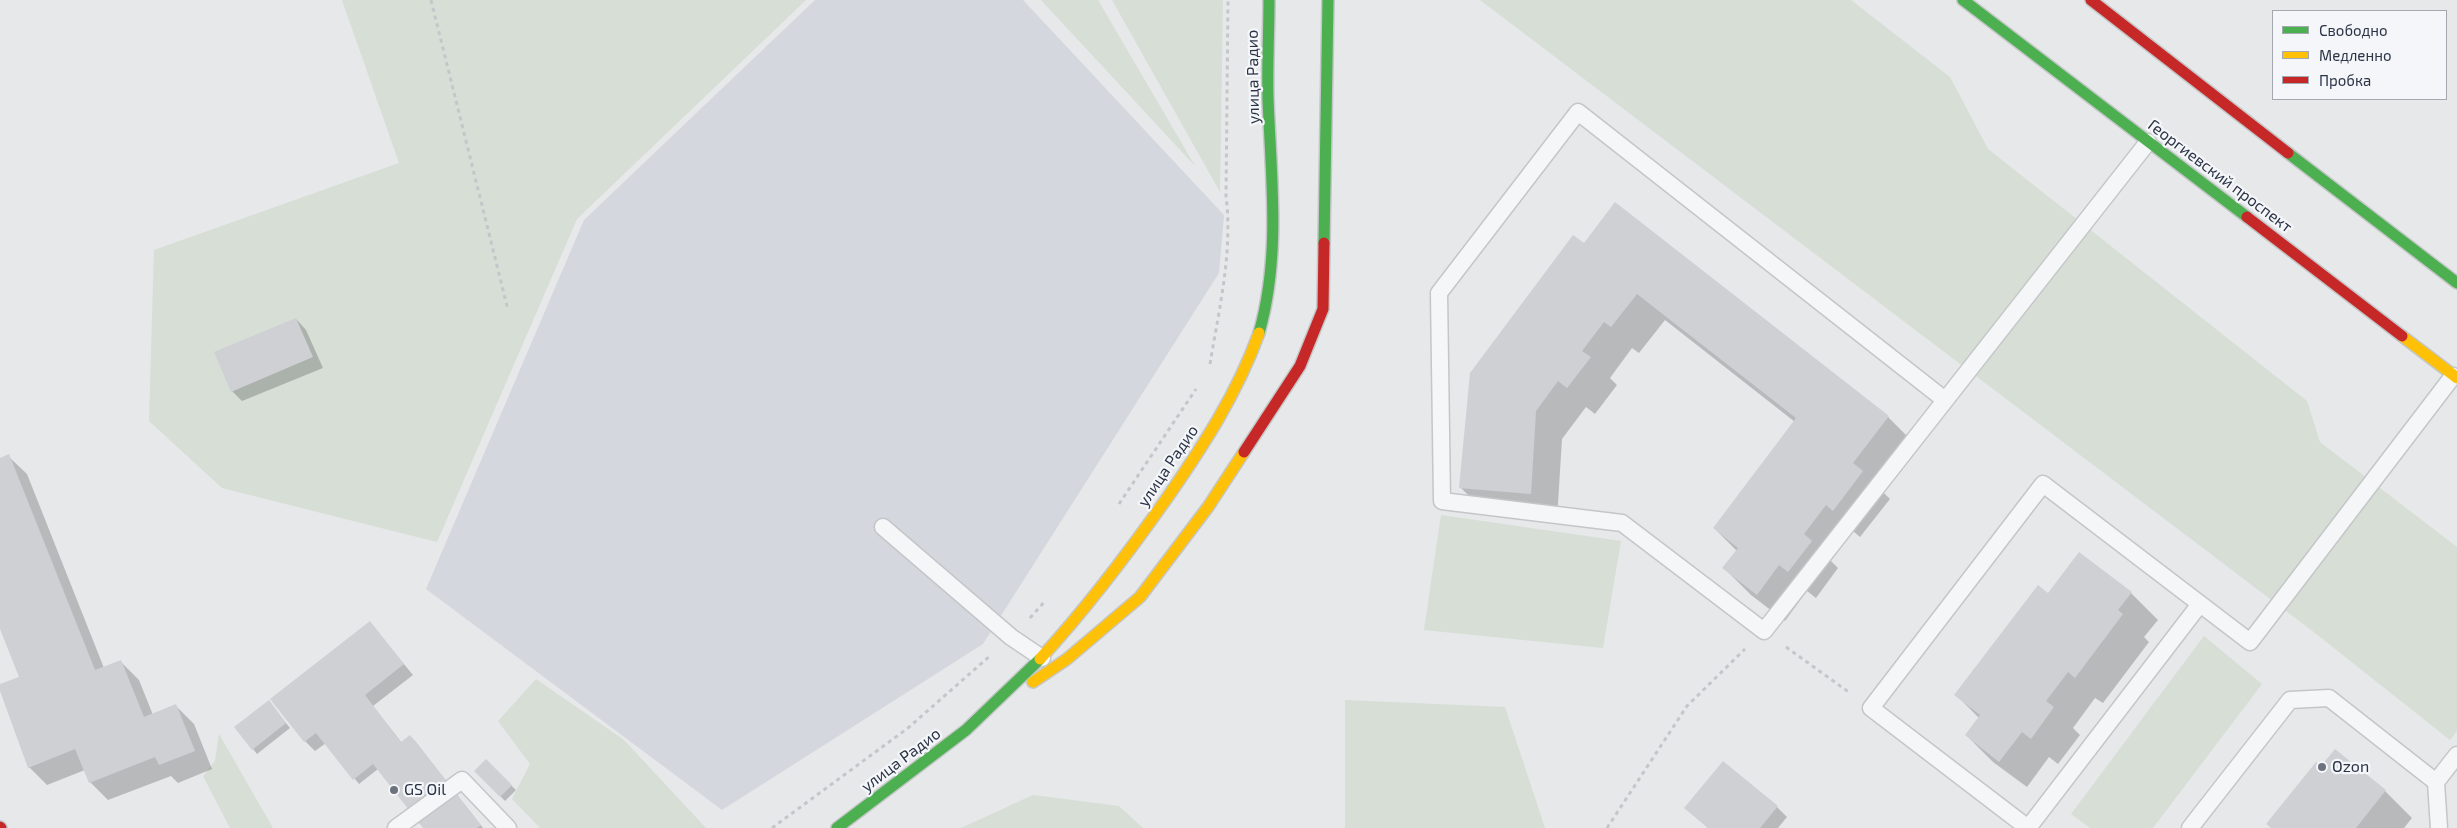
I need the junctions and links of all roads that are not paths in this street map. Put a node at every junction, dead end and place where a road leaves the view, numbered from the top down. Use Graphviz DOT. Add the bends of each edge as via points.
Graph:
graph roads {
  1 [pos="1269,0"];
  2 [pos="1328,0"];
  3 [pos="1963,0"];
  4 [pos="2091,0"];
  5 [pos="2148,142"];
  6 [pos="2457,282"];
  7 [pos="2455,377"];
  8 [pos="1945,400"];
  9 [pos="883,527"];
  10 [pos="2200,604"];
  11 [pos="1042,658"];
  12 [pos="984,715"];
  13 [pos="2457,754"];
  14 [pos="2436,782"];
  15 [pos="396,828"];
  16 [pos="508,828"];
  17 [pos="837,828"];
  18 [pos="2028,828"];
  19 [pos="2190,828"];
  20 [pos="2439,828"];
  1 -- 11 [label="main road, улица Радио" via="1272,273 1257,342 1244,375 1223,413 1149,524 1104,585"];
  2 -- 12 [label="main road" via="1323,309 1300,366 1208,507 1140,597 1067,659"];
  3 -- 5 [label="main road, Георгиевский проспект"];
  4 -- 6 [label="main road"];
  5 -- 7 [label="main road, Георгиевский проспект"];
  5 -- 8 [label="lane"];
  7 -- 10 [label="lane" via="2250,642"];
  8 -- 8 [label="lane" via="1578,112 1439,292 1442,501 1622,523 1764,631"];
  9 -- 11 [label="lane" via="1011,638"];
  10 -- 18 [label="lane"];
  10 -- 18 [label="lane" via="2043,484 1871,708"];
  11 -- 12 [label="main road, улица Радио"];
  12 -- 17 [label="main road, улица Радио" via="922,766"];
  13 -- 14 [label="lane"];
  14 -- 19 [label="lane" via="2329,698 2290,700"];
  14 -- 20 [label="lane"];
  15 -- 16 [label="lane" via="462,780"];
}
